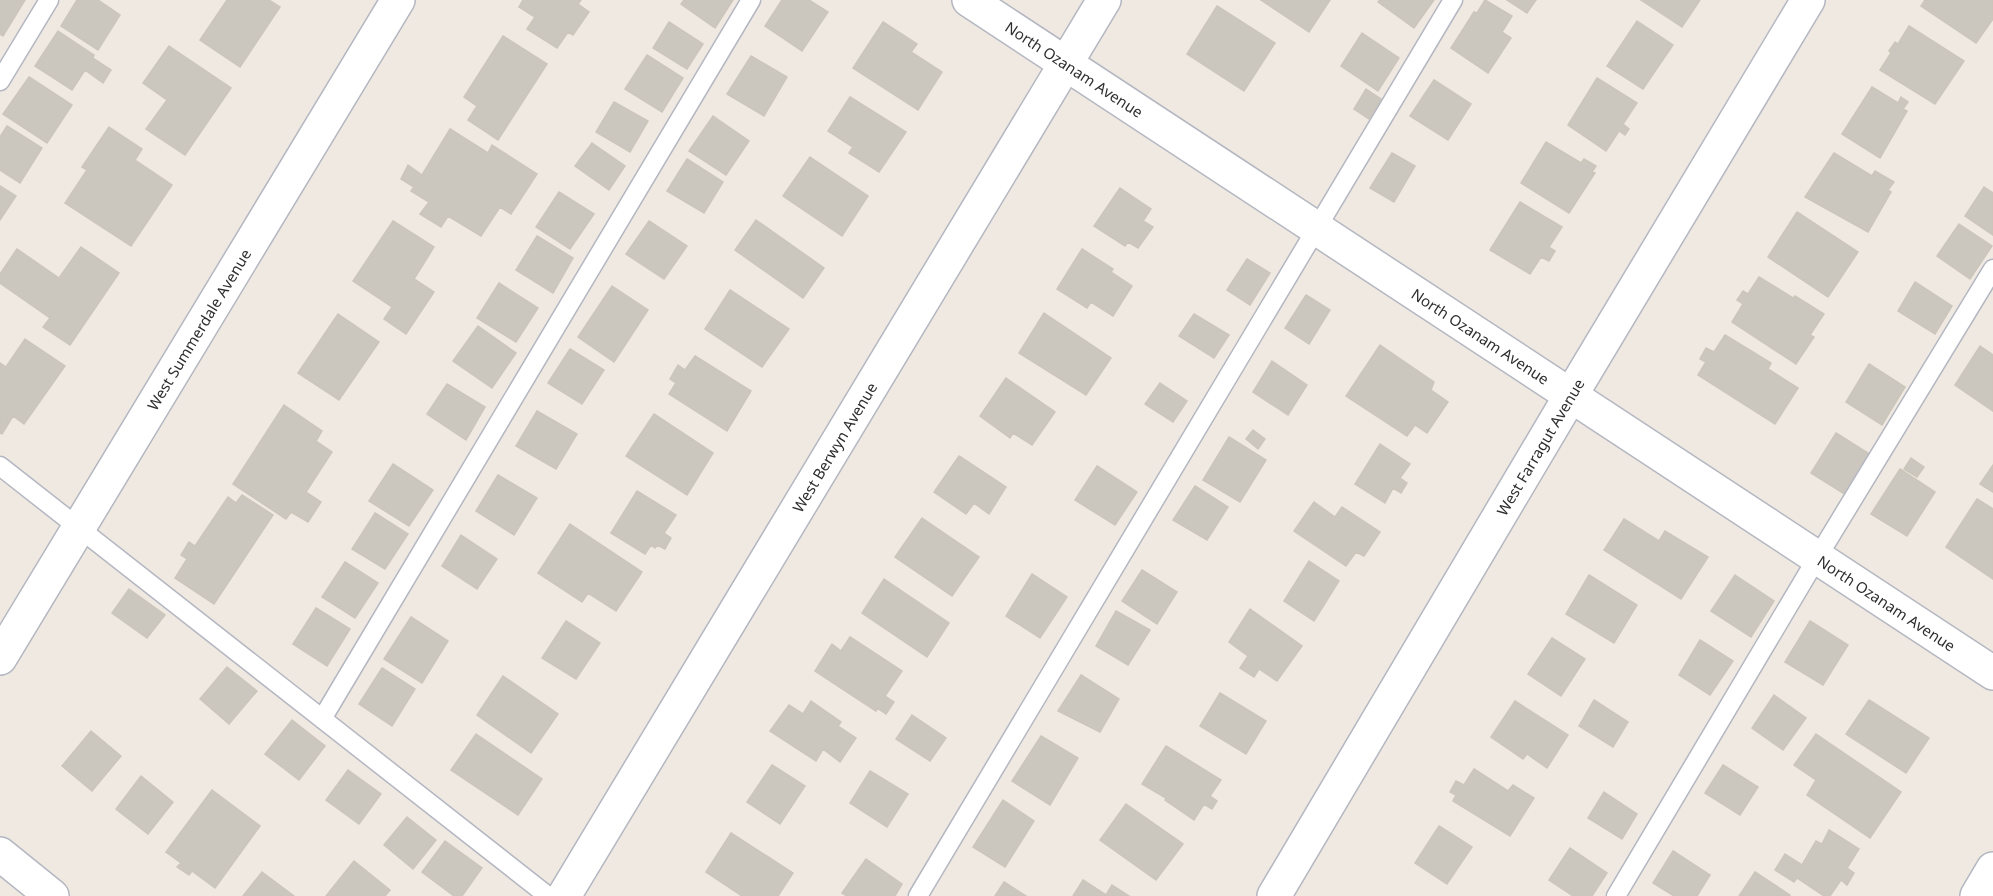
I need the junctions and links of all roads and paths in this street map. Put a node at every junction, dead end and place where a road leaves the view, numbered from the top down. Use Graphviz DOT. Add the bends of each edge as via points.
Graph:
graph roads {
  1 [pos="49,0"];
  2 [pos="398,0"];
  3 [pos="751,0"];
  4 [pos="969,0"];
  5 [pos="1104,0"];
  6 [pos="1453,0"];
  7 [pos="1808,0"];
  8 [pos="1066,64"];
  9 [pos="0,81"];
  10 [pos="1316,228"];
  11 [pos="1993,269"];
  12 [pos="1571,395"];
  13 [pos="0,466"];
  14 [pos="78,529"];
  15 [pos="1817,558"];
  16 [pos="0,658"];
  17 [pos="1993,673"];
  18 [pos="322,720"];
  19 [pos="0,854"];
  20 [pos="1993,869"];
  21 [pos="52,896"];
  22 [pos="548,896"];
  23 [pos="564,896"];
  24 [pos="918,896"];
  25 [pos="1274,896"];
  26 [pos="1616,896"];
  27 [pos="1977,896"];
  1 -- 9 [label="lane"];
  2 -- 14 [label="street, West Summerdale Avenue"];
  3 -- 18 [label="lane"];
  4 -- 8 [label="street, North Ozanam Avenue"];
  5 -- 8 [label="street, West Berwyn Avenue"];
  6 -- 10 [label="lane"];
  7 -- 12 [label="street, West Farragut Avenue"];
  8 -- 10 [label="street, North Ozanam Avenue"];
  8 -- 23 [label="street, West Berwyn Avenue"];
  10 -- 12 [label="street, North Ozanam Avenue"];
  10 -- 24 [label="lane"];
  11 -- 15 [label="lane"];
  12 -- 15 [label="street, North Ozanam Avenue"];
  12 -- 25 [label="street, West Farragut Avenue"];
  13 -- 14 [label="lane"];
  14 -- 16 [label="street, West Summerdale Avenue"];
  14 -- 18 [label="lane"];
  15 -- 17 [label="street, North Ozanam Avenue"];
  15 -- 26 [label="lane"];
  18 -- 22 [label="lane"];
  19 -- 21 [label="street"];
  20 -- 27 [label="street"];
}
